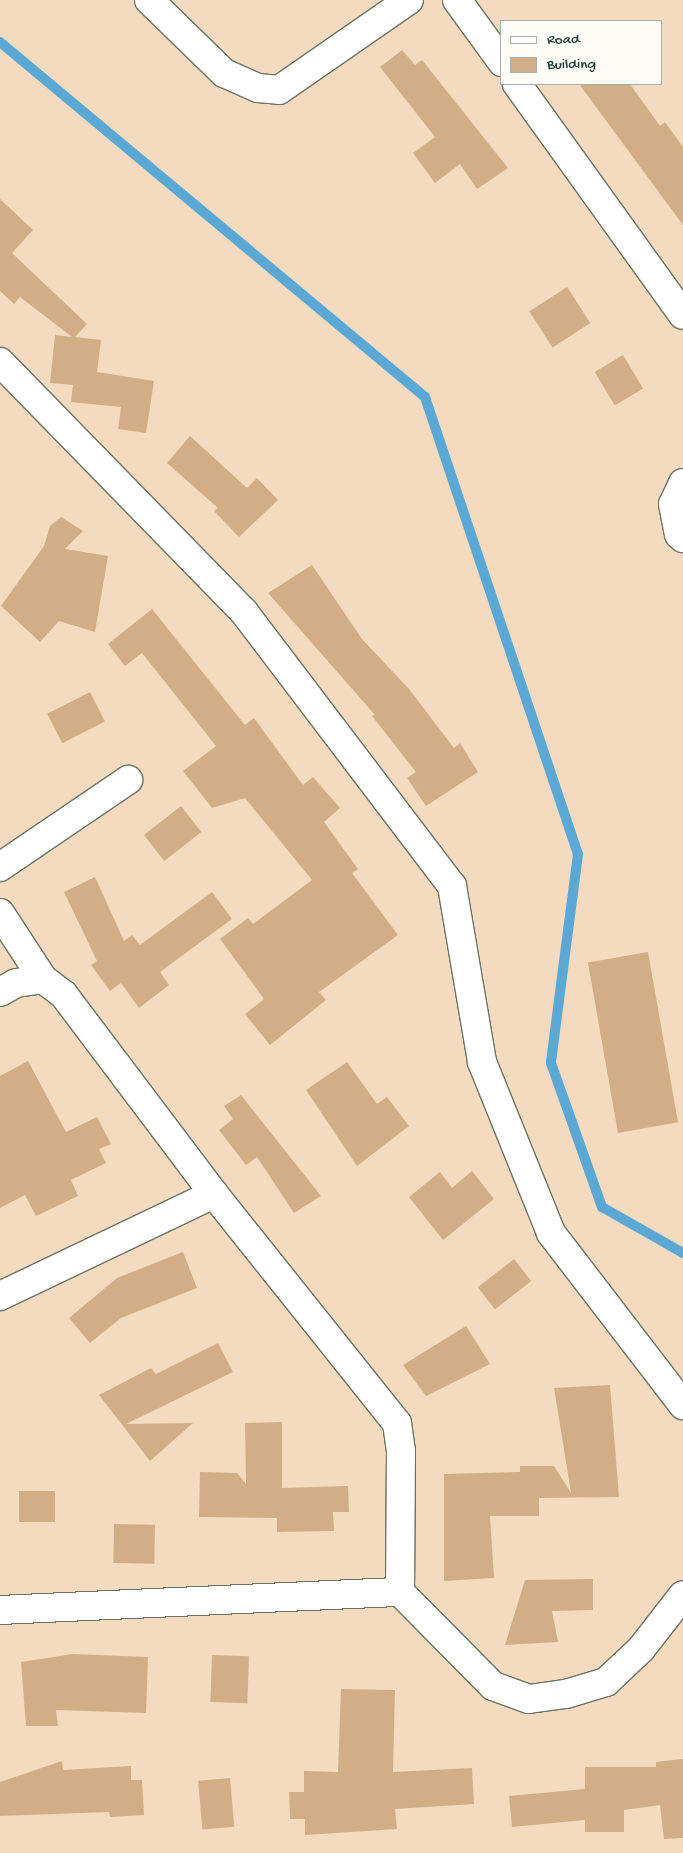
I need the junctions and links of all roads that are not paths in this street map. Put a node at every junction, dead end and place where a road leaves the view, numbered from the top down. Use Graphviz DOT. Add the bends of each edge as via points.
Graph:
graph roads {
  1 [pos="149,0"];
  2 [pos="409,0"];
  3 [pos="457,0"];
  4 [pos="500,59"];
  5 [pos="518,85"];
  6 [pos="683,315"];
  7 [pos="0,362"];
  8 [pos="683,483"];
  9 [pos="683,538"];
  10 [pos="128,780"];
  11 [pos="0,867"];
  12 [pos="0,913"];
  13 [pos="43,979"];
  14 [pos="0,992"];
  15 [pos="214,1194"];
  16 [pos="0,1296"];
  17 [pos="683,1405"];
  18 [pos="400,1592"];
  19 [pos="683,1595"];
  20 [pos="0,1610"];
  1 -- 2 [label="street" via="224,73 258,88 278,90"];
  3 -- 4 [label="street"];
  5 -- 6 [label="street"];
  7 -- 17 [label="street" via="244,612 452,886 482,1062 551,1233"];
  8 -- 9 [label="street" via="673,504 679,534"];
  10 -- 11 [label="street"];
  12 -- 13 [label="street"];
  13 -- 14 [label="street" via="16,983"];
  13 -- 15 [label="street" via="64,995"];
  15 -- 16 [label="street"];
  15 -- 18 [label="street" via="397,1423 401,1451"];
  18 -- 19 [label="street" via="493,1686 529,1699 566,1694 606,1682 641,1649"];
  18 -- 20 [label="street"];
}
